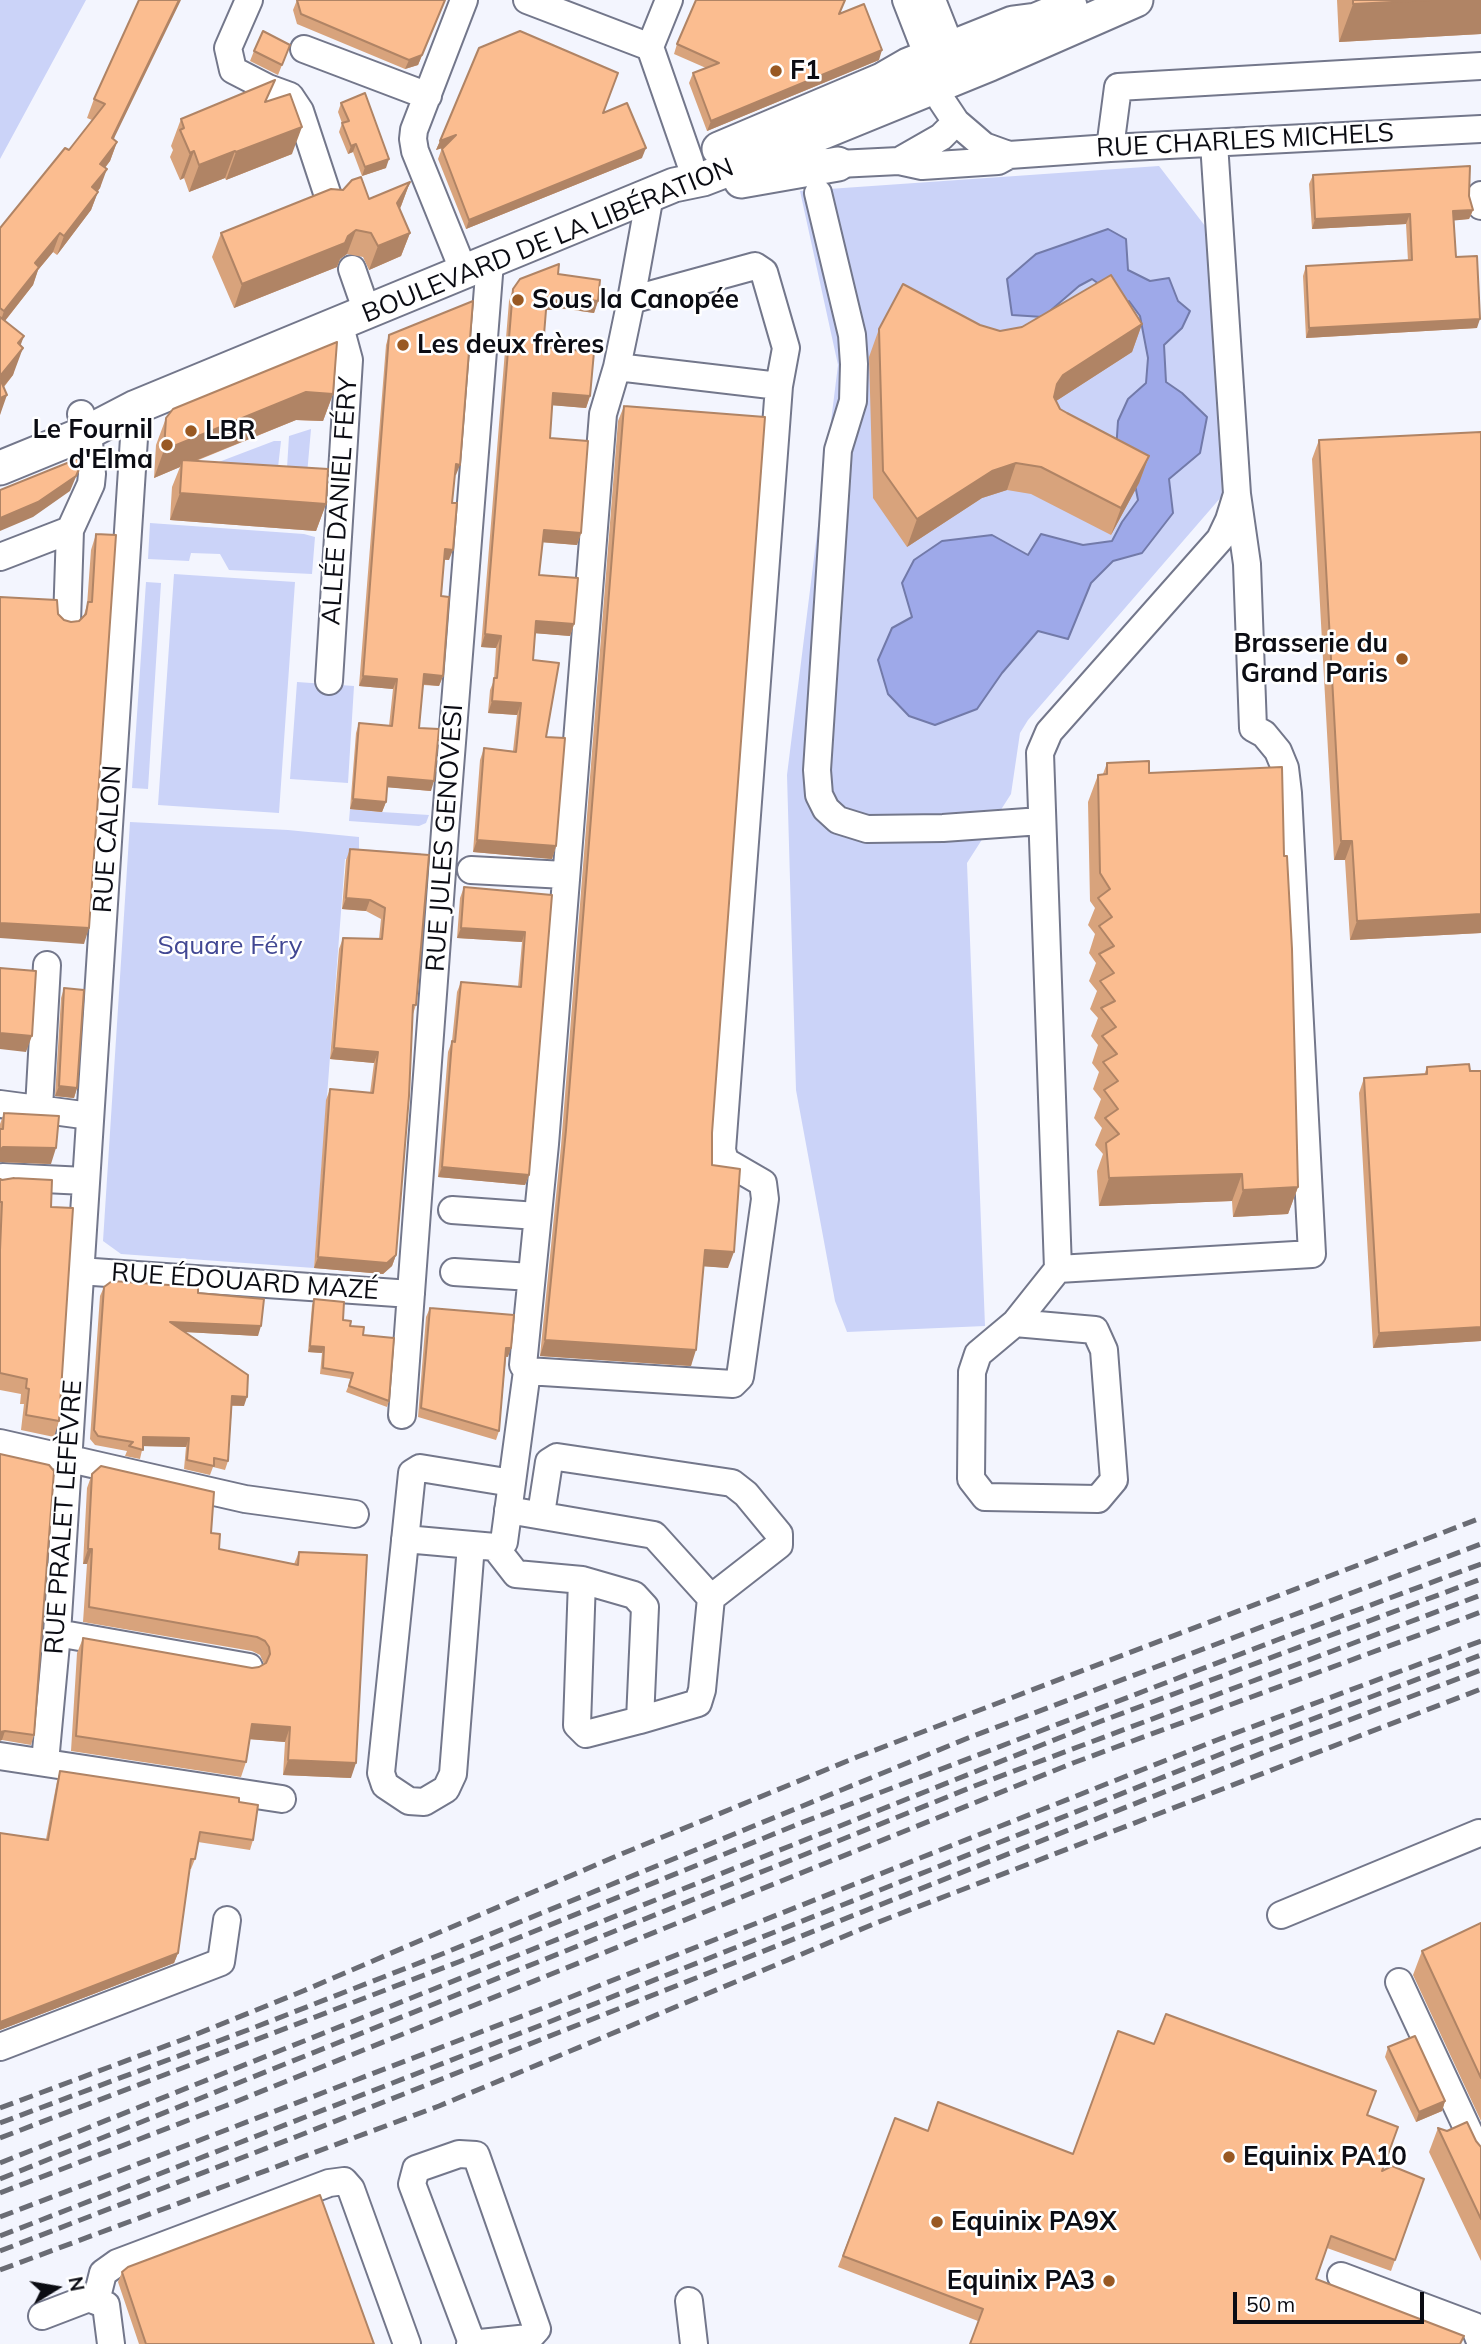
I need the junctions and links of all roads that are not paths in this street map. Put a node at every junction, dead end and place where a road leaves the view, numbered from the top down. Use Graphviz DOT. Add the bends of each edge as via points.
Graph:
graph roads {
  1 [pos="249,0"];
  2 [pos="464,0"];
  3 [pos="527,0"];
  4 [pos="669,0"];
  5 [pos="906,0"];
  6 [pos="932,0"];
  7 [pos="1085,0"];
  8 [pos="1136,0"];
  9 [pos="650,47"];
  10 [pos="304,49"];
  11 [pos="934,64"];
  12 [pos="1481,65"];
  13 [pos="428,96"];
  14 [pos="956,122"];
  15 [pos="1481,129"];
  16 [pos="1214,143"];
  17 [pos="784,148"];
  18 [pos="1110,148"];
  19 [pos="1009,155"];
  20 [pos="899,161"];
  21 [pos="690,162"];
  22 [pos="838,164"];
  23 [pos="818,193"];
  24 [pos="1481,195"];
  25 [pos="330,199"];
  26 [pos="649,202"];
  27 [pos="1481,206"];
  28 [pos="471,264"];
  29 [pos="631,300"];
  30 [pos="355,301"];
  31 [pos="617,367"];
  32 [pos="779,386"];
  33 [pos="136,407"];
  34 [pos="84,423"];
  35 [pos="0,448"];
  36 [pos="0,468"];
  37 [pos="1237,494"];
  38 [pos="70,530"];
  39 [pos="0,557"];
  40 [pos="67,622"];
  41 [pos="329,681"];
  42 [pos="1041,821"];
  43 [pos="471,870"];
  44 [pos="565,875"];
  45 [pos="47,965"];
  46 [pos="0,1104"];
  47 [pos="39,1108"];
  48 [pos="90,1116"];
  49 [pos="0,1180"];
  50 [pos="85,1181"];
  51 [pos="452,1210"];
  52 [pos="537,1216"];
  53 [pos="1058,1269"];
  54 [pos="79,1270"];
  55 [pos="454,1272"];
  56 [pos="531,1277"];
  57 [pos="411,1294"];
  58 [pos="1014,1323"];
  59 [pos="527,1371"];
  60 [pos="402,1415"];
  61 [pos="0,1443"];
  62 [pos="68,1458"];
  63 [pos="512,1483"];
  64 [pos="508,1510"];
  65 [pos="355,1514"];
  66 [pos="541,1514"];
  67 [pos="405,1539"];
  68 [pos="483,1546"];
  69 [pos="582,1580"];
  70 [pos="711,1598"];
  71 [pos="57,1633"];
  72 [pos="249,1667"];
  73 [pos="640,1720"];
  74 [pos="0,1756"];
  75 [pos="45,1762"];
  76 [pos="282,1799"];
  77 [pos="1479,1833"];
  78 [pos="1281,1915"];
  79 [pos="227,1920"];
  80 [pos="1398,1982"];
  81 [pos="0,2047"];
  82 [pos="1481,2158"];
  83 [pos="1341,2276"];
  84 [pos="96,2301"];
  85 [pos="689,2301"];
  86 [pos="42,2316"];
  87 [pos="111,2344"];
  88 [pos="407,2344"];
  89 [pos="471,2344"];
  90 [pos="694,2344"];
  91 [pos="1481,2344"];
  1 -- 25 [label="street" via="228,48 233,70 290,96 300,111"];
  2 -- 13 [label="street"];
  3 -- 9 [label="street"];
  4 -- 9 [label="street"];
  5 -- 11 [label="street"];
  6 -- 11 [label="street"];
  7 -- 11 [label="main road, BOULEVARD DE LA LIBÉRATION" via="1036,20 1013,23"];
  8 -- 11 [label="main road, BOULEVARD DE LA LIBÉRATION"];
  9 -- 21 [label="street"];
  10 -- 13 [label="street"];
  11 -- 14 [label="street, RUE CHARLES MICHELS" via="942,101"];
  11 -- 17 [label="main road, BOULEVARD DE LA LIBÉRATION"];
  11 -- 21 [label="main road, BOULEVARD DE LA LIBÉRATION"];
  12 -- 18 [label="street" via="1118,87"];
  13 -- 28 [label="street" via="414,130 415,151"];
  14 -- 19 [label="street, RUE CHARLES MICHELS" via="984,146"];
  14 -- 20 [label="street" via="941,137"];
  15 -- 16 [label="street, RUE CHARLES MICHELS"];
  16 -- 18 [label="street, RUE CHARLES MICHELS"];
  16 -- 37 [label="street"];
  17 -- 22 [label="street, RUE CHARLES MICHELS" via="807,159"];
  17 -- 26 [label="main road, BOULEVARD DE LA LIBÉRATION" via="703,179 674,185"];
  18 -- 19 [label="street, RUE CHARLES MICHELS"];
  19 -- 20 [label="street, RUE CHARLES MICHELS" via="998,161 961,164 922,166"];
  20 -- 22 [label="street, RUE CHARLES MICHELS"];
  21 -- 28 [label="main road, BOULEVARD DE LA LIBÉRATION"];
  22 -- 26 [label="main road"];
  23 -- 42 [label="street" via="855,364 853,401 838,450 819,796 838,820 867,829"];
  24 -- 27 [label="street"];
  26 -- 28 [label="main road, BOULEVARD DE LA LIBÉRATION"];
  26 -- 29 [label="street"];
  28 -- 30 [label="main road, BOULEVARD DE LA LIBÉRATION"];
  28 -- 57 [label="street, RUE JULES GENOVESI"];
  29 -- 31 [label="street"];
  29 -- 32 [label="street" via="755,266 764,272 786,348"];
  30 -- 33 [label="main road, BOULEVARD DE LA LIBÉRATION"];
  30 -- 34 [label="main road, BOULEVARD DE LA LIBÉRATION"];
  30 -- 41 [label="street, ALLÉE DANIEL FÉRY"];
  31 -- 32 [label="street"];
  31 -- 44 [label="street" via="603,414"];
  32 -- 59 [label="street" via="722,1150 726,1161 763,1183 765,1199 740,1377 733,1384"];
  33 -- 34 [label="main road, BOULEVARD DE LA LIBÉRATION"];
  33 -- 48 [label="street, RUE CALON"];
  34 -- 35 [label="main road, BOULEVARD DE LA LIBÉRATION"];
  34 -- 36 [label="main road, BOULEVARD DE LA LIBÉRATION"];
  34 -- 38 [label="street" via="91,484"];
  37 -- 42 [label="street" via="1220,539 1049,732 1040,753"];
  37 -- 53 [label="street" via="1247,564 1253,727 1278,751 1287,778 1312,1254"];
  38 -- 39 [label="street"];
  38 -- 40 [label="street"];
  42 -- 53 [label="street"];
  43 -- 44 [label="street"];
  44 -- 52 [label="street"];
  45 -- 47 [label="street"];
  46 -- 47 [label="street"];
  47 -- 48 [label="street"];
  48 -- 50 [label="street, RUE CALON"];
  49 -- 50 [label="street"];
  50 -- 54 [label="street, RUE CALON"];
  51 -- 52 [label="street"];
  52 -- 56 [label="street"];
  53 -- 58 [label="street"];
  54 -- 57 [label="street, RUE ÉDOUARD MAZÉ"];
  54 -- 62 [label="street, RUE PRALET LEFÈVRE"];
  55 -- 56 [label="street"];
  56 -- 59 [label="street" via="523,1365"];
  57 -- 60 [label="street, RUE JULES GENOVESI"];
  58 -- 58 [label="street" via="978,1354 972,1372 971,1479 985,1497 1098,1499 1114,1480 1100,1340 1095,1330"];
  59 -- 63 [label="street"];
  61 -- 62 [label="street"];
  62 -- 65 [label="street" via="245,1499"];
  62 -- 71 [label="street, RUE PRALET LEFÈVRE"];
  63 -- 64 [label="street"];
  63 -- 67 [label="street" via="420,1468 412,1473"];
  64 -- 66 [label="street"];
  64 -- 68 [label="street" via="504,1542"];
  66 -- 70 [label="street" via="654,1535"];
  66 -- 70 [label="street" via="549,1462 557,1457 733,1483 779,1534 779,1545"];
  67 -- 68 [label="street"];
  67 -- 68 [label="street" via="381,1773 385,1785 410,1801 424,1802 446,1789 453,1774"];
  68 -- 69 [label="street" via="516,1574"];
  69 -- 73 [label="street" via="634,1595 645,1607"];
  69 -- 73 [label="street" via="577,1725 586,1734"];
  70 -- 73 [label="street" via="698,1703"];
  71 -- 72 [label="street"];
  71 -- 75 [label="street, RUE PRALET LEFÈVRE"];
  74 -- 75 [label="street"];
  75 -- 76 [label="street"];
  77 -- 78 [label="street"];
  79 -- 81 [label="street" via="221,1962"];
  80 -- 82 [label="street"];
  83 -- 91 [label="street" via="1474,2326"];
  84 -- 86 [label="street" via="89,2298"];
  84 -- 87 [label="street" via="106,2305"];
  84 -- 88 [label="street" via="103,2273 117,2263 344,2181 351,2189"];
  85 -- 90 [label="street"];
  89 -- 89 [label="street" via="529,2338 537,2329 476,2155 459,2154 416,2169 412,2184"];
}
